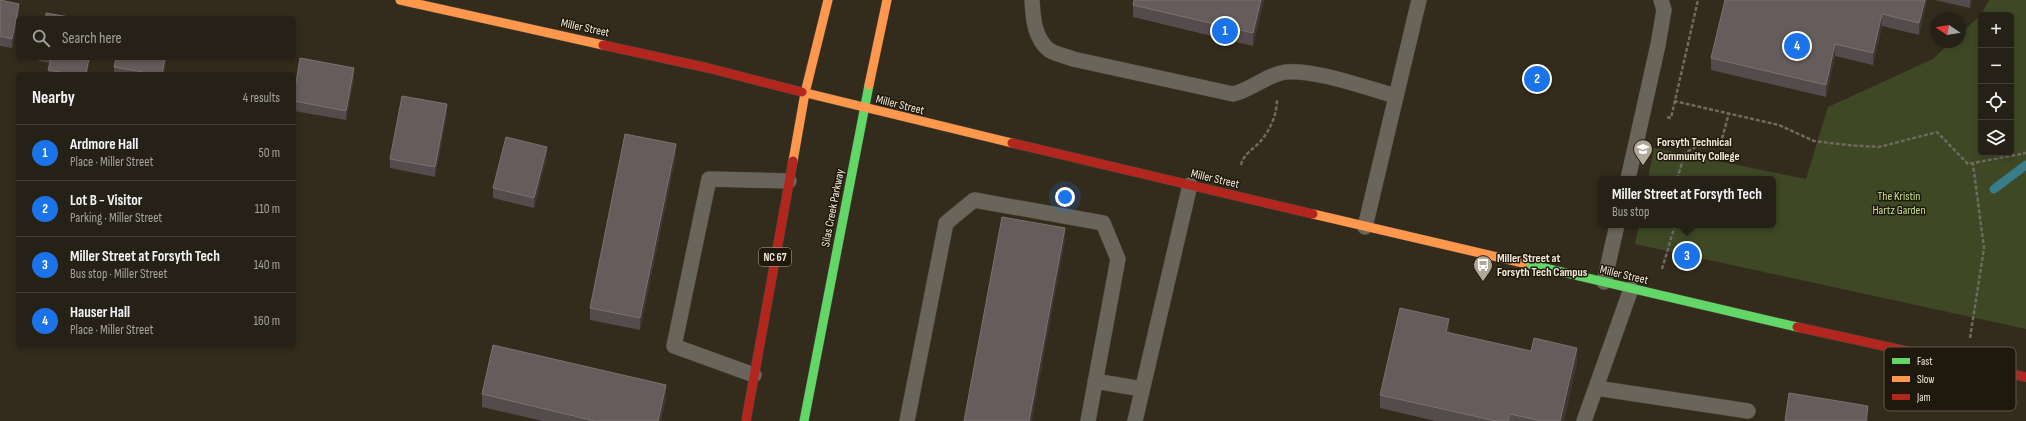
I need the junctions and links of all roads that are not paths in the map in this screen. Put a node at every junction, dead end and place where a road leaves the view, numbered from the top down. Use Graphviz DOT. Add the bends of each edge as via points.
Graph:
graph roads {
  1 [pos="400,0"];
  2 [pos="828,0"];
  3 [pos="887,0"];
  4 [pos="1032,0"];
  5 [pos="1419,0"];
  6 [pos="1661,0"];
  7 [pos="805,94"];
  8 [pos="1396,96"];
  9 [pos="864,108"];
  10 [pos="1629,176"];
  11 [pos="789,181"];
  12 [pos="1190,186"];
  13 [pos="1365,226"];
  14 [pos="1616,228"];
  15 [pos="1604,282"];
  16 [pos="1631,289"];
  17 [pos="1889,347"];
  18 [pos="754,375"];
  19 [pos="2016,375"];
  20 [pos="2026,377"];
  21 [pos="1095,381"];
  22 [pos="1596,388"];
  23 [pos="1142,389"];
  24 [pos="1748,411"];
  25 [pos="746,421"];
  26 [pos="804,421"];
  27 [pos="907,421"];
  28 [pos="1088,421"];
  29 [pos="1135,421"];
  30 [pos="1584,421"];
  1 -- 7 [label="main road, Miller Street" via="708,68"];
  2 -- 7 [label="main road, NC 67"];
  3 -- 9 [label="main road, Silas Creek Parkway"];
  4 -- 8 [label="lane" via="1034,22 1041,42 1050,50 1073,59 1233,94 1243,92 1285,72 1311,74"];
  5 -- 8 [label="lane"];
  6 -- 10 [label="lane" via="1664,10 1658,44"];
  7 -- 9 [label="main road, Miller Street"];
  7 -- 11 [label="main road, NC 67"];
  8 -- 13 [label="lane"];
  9 -- 12 [label="main road, Miller Street"];
  9 -- 26 [label="main road, Silas Creek Parkway"];
  11 -- 18 [label="main road, NC 67"];
  11 -- 18 [label="lane" via="709,179 674,346"];
  12 -- 13 [label="main road, Miller Street"];
  12 -- 23 [label="lane"];
  13 -- 15 [label="main road, Miller Street"];
  14 -- 15 [label="lane"];
  15 -- 16 [label="main road, Miller Street"];
  16 -- 17 [label="main road, Miller Street"];
  16 -- 22 [label="lane"];
  18 -- 25 [label="main road, NC 67"];
  19 -- 20 [label="main road, Miller Street"];
  21 -- 23 [label="lane"];
  21 -- 27 [label="lane" via="1118,259 1103,224 974,200 946,223"];
  21 -- 28 [label="lane"];
  22 -- 24 [label="lane"];
  22 -- 30 [label="lane"];
  23 -- 29 [label="lane"];
}
